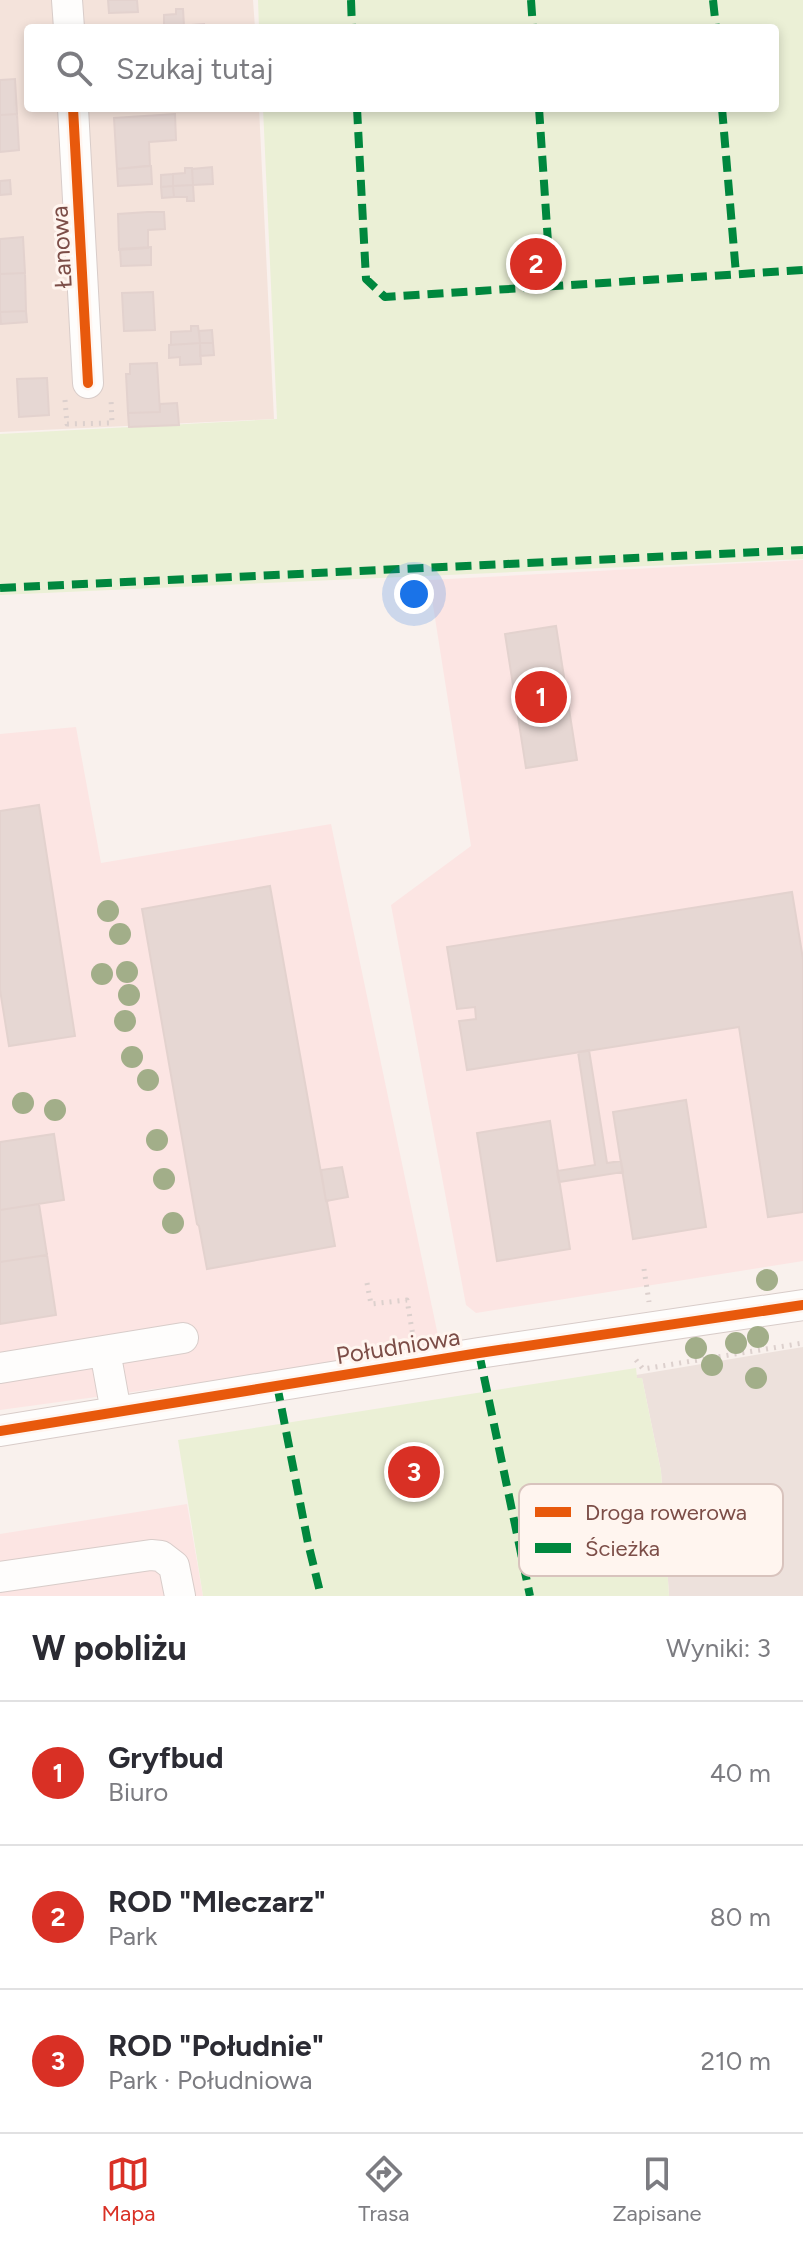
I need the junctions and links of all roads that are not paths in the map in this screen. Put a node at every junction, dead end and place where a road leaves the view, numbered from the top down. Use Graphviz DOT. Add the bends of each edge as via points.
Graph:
graph roads {
  1 [pos="67,0"];
  2 [pos="69,24"];
  3 [pos="73,112"];
  4 [pos="88,383"];
  5 [pos="803,1305"];
  6 [pos="183,1338"];
  7 [pos="105,1351"];
  8 [pos="0,1368"];
  9 [pos="116,1412"];
  10 [pos="0,1431"];
  11 [pos="0,1577"];
  12 [pos="180,1596"];
  1 -- 2 [label="street"];
  3 -- 4 [label="street, Łanowa"];
  5 -- 9 [label="street, Południowa"];
  6 -- 7 [label="street"];
  7 -- 8 [label="street"];
  7 -- 9 [label="street"];
  9 -- 10 [label="street, Południowa"];
  11 -- 12 [label="street" via="161,1556 174,1566"];
}
